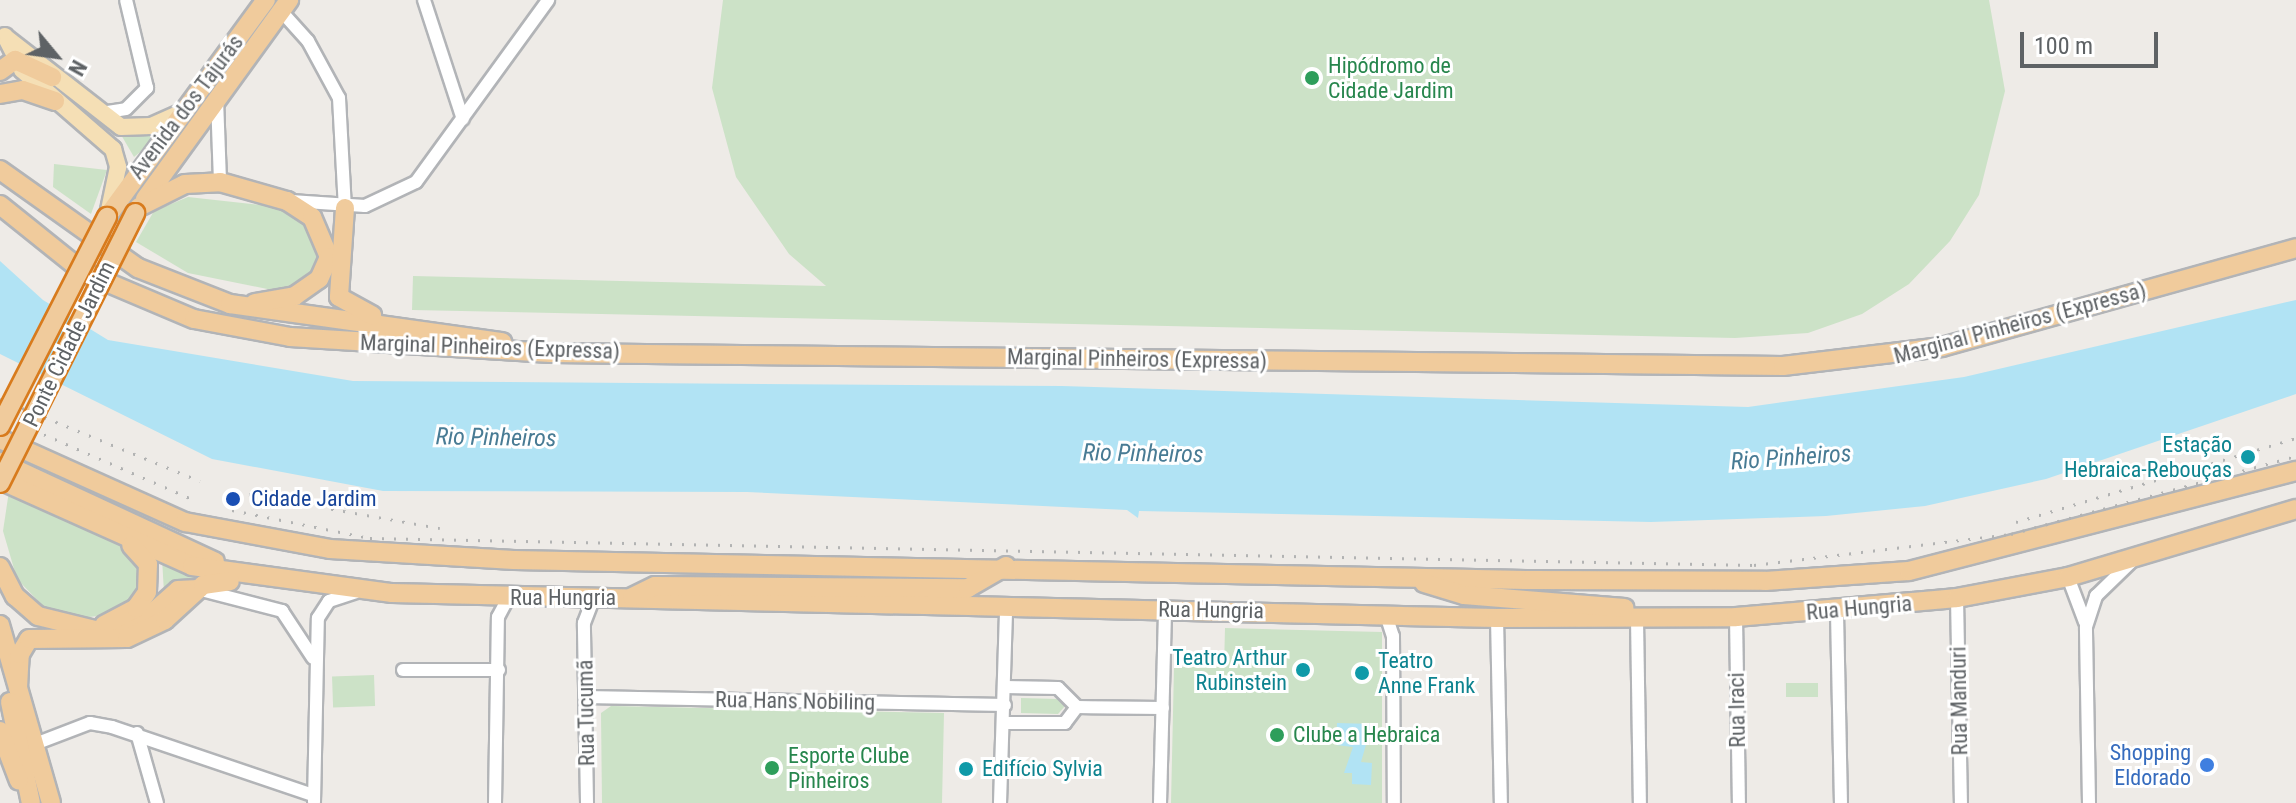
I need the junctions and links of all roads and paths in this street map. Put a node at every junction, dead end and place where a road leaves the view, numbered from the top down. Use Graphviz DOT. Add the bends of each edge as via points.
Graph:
graph roads {
  1 [pos="126,0"];
  2 [pos="424,0"];
  3 [pos="548,0"];
  4 [pos="279,4"];
  5 [pos="2,34"];
  6 [pos="8,66"];
  7 [pos="52,77"];
  8 [pos="0,94"];
  9 [pos="217,99"];
  10 [pos="55,101"];
  11 [pos="94,112"];
  12 [pos="184,112"];
  13 [pos="463,119"];
  14 [pos="0,170"];
  15 [pos="220,182"];
  16 [pos="287,201"];
  17 [pos="0,205"];
  18 [pos="345,208"];
  19 [pos="137,210"];
  20 [pos="108,216"];
  21 [pos="2296,248"];
  22 [pos="329,257"];
  23 [pos="230,304"];
  24 [pos="426,330"];
  25 [pos="551,353"];
  26 [pos="0,426"];
  27 [pos="0,439"];
  28 [pos="0,462"];
  29 [pos="2296,471"];
  30 [pos="0,481"];
  31 [pos="2296,502"];
  32 [pos="2296,509"];
  33 [pos="2246,526"];
  34 [pos="116,534"];
  35 [pos="2136,558"];
  36 [pos="1006,566"];
  37 [pos="0,567"];
  38 [pos="241,572"];
  39 [pos="1406,577"];
  40 [pos="2068,577"];
  41 [pos="282,581"];
  42 [pos="199,589"];
  43 [pos="367,590"];
  44 [pos="508,598"];
  45 [pos="1957,598"];
  46 [pos="569,599"];
  47 [pos="593,599"];
  48 [pos="630,599"];
  49 [pos="1006,608"];
  50 [pos="1165,609"];
  51 [pos="1837,613"];
  52 [pos="1395,615"];
  53 [pos="1736,617"];
  54 [pos="1497,618"];
  55 [pos="1674,618"];
  56 [pos="1637,619"];
  57 [pos="584,623"];
  58 [pos="0,625"];
  59 [pos="2086,627"];
  60 [pos="87,629"];
  61 [pos="0,644"];
  62 [pos="313,658"];
  63 [pos="0,669"];
  64 [pos="403,670"];
  65 [pos="499,670"];
  66 [pos="1005,687"];
  67 [pos="18,688"];
  68 [pos="586,697"];
  69 [pos="0,700"];
  70 [pos="1005,705"];
  71 [pos="1077,707"];
  72 [pos="1163,708"];
  73 [pos="1005,723"];
  74 [pos="0,731"];
  75 [pos="137,733"];
  76 [pos="0,743"];
  77 [pos="35,744"];
  78 [pos="0,755"];
  79 [pos="29,798"];
  80 [pos="314,799"];
  81 [pos="44,803"];
  82 [pos="51,803"];
  83 [pos="157,803"];
  84 [pos="495,803"];
  85 [pos="587,803"];
  86 [pos="1000,803"];
  87 [pos="1160,803"];
  88 [pos="1394,803"];
  89 [pos="1501,803"];
  90 [pos="1640,803"];
  91 [pos="1739,803"];
  92 [pos="1841,803"];
  93 [pos="1961,803"];
  94 [pos="2089,803"];
  1 -- 11 [label="street" via="147,88 126,109"];
  2 -- 13 [label="street"];
  3 -- 13 [label="street"];
  4 -- 9 [label="highway, Avenida dos Tajurás"];
  4 -- 12 [label="highway, Avenida dos Tajurás"];
  4 -- 18 [label="street" via="308,41 339,98"];
  5 -- 6 [label="main road"];
  5 -- 7 [label="main road"];
  6 -- 7 [label="highway"];
  6 -- 10 [label="main road"];
  7 -- 11 [label="main road"];
  8 -- 10 [label="highway" via="23,90"];
  9 -- 15 [label="street"];
  9 -- 19 [label="highway, Avenida dos Tajurás"];
  10 -- 20 [label="main road" via="113,149 118,167"];
  11 -- 12 [label="main road" via="138,129"];
  12 -- 20 [label="highway, Avenida dos Tajurás"];
  13 -- 18 [label="street" via="416,182 387,199"];
  14 -- 23 [label="highway" via="138,268"];
  15 -- 16 [label="highway"];
  15 -- 19 [label="highway" via="185,184"];
  16 -- 18 [label="street"];
  16 -- 22 [label="highway" via="322,227"];
  17 -- 25 [label="highway, Marginal Pinheiros (Expressa)" via="85,273 194,319 290,337"];
  18 -- 22 [label="highway"];
  18 -- 24 [label="highway" via="341,302"];
  19 -- 30 [label="highway, Ponte Cidade Jardim, bridge"];
  20 -- 26 [label="highway, Ponte Cidade Jardim, bridge"];
  21 -- 25 [label="highway, Marginal Pinheiros (Expressa)" via="1942,347 1783,366"];
  22 -- 23 [label="highway" via="319,279 295,296"];
  23 -- 24 [label="highway"];
  24 -- 25 [label="highway"];
  27 -- 36 [label="highway" via="185,522 330,549 529,560"];
  28 -- 38 [label="highway"];
  29 -- 39 [label="highway" via="1909,571 1765,581"];
  30 -- 34 [label="highway"];
  31 -- 33 [label="highway"];
  32 -- 33 [label="highway"];
  33 -- 35 [label="highway, Rua Hungria"];
  34 -- 38 [label="highway" via="192,566"];
  34 -- 60 [label="highway" via="148,564 147,592 123,617"];
  35 -- 40 [label="highway, Rua Hungria"];
  35 -- 59 [label="street" via="2103,586"];
  36 -- 39 [label="highway"];
  36 -- 48 [label="highway" via="968,588 655,586"];
  37 -- 60 [label="highway" via="26,607 55,624"];
  38 -- 41 [label="highway"];
  39 -- 55 [label="highway" via="1464,595"];
  40 -- 45 [label="highway, Rua Hungria"];
  40 -- 59 [label="street"];
  41 -- 42 [label="highway" via="218,580"];
  41 -- 43 [label="highway, Rua Hungria"];
  42 -- 60 [label="highway" via="178,590 126,629"];
  42 -- 62 [label="street" via="282,611"];
  42 -- 67 [label="highway" via="165,620 127,638 29,639 20,654"];
  43 -- 44 [label="highway, Rua Hungria"];
  43 -- 62 [label="street" via="324,606"];
  44 -- 46 [label="highway, Rua Hungria"];
  44 -- 65 [label="street" via="499,612"];
  45 -- 51 [label="highway, Rua Hungria"];
  45 -- 93 [label="street, Rua Manduri"];
  46 -- 47 [label="highway, Rua Hungria"];
  46 -- 57 [label="street"];
  47 -- 48 [label="highway, Rua Hungria"];
  47 -- 57 [label="street, Rua Tucumã"];
  48 -- 49 [label="highway, Rua Hungria"];
  49 -- 50 [label="highway, Rua Hungria"];
  49 -- 66 [label="street"];
  50 -- 52 [label="highway, Rua Hungria"];
  50 -- 72 [label="street"];
  51 -- 53 [label="highway, Rua Hungria"];
  51 -- 92 [label="street"];
  52 -- 54 [label="highway, Rua Hungria"];
  52 -- 88 [label="street"];
  53 -- 55 [label="highway, Rua Hungria"];
  53 -- 91 [label="street, Rua Iraci"];
  54 -- 56 [label="highway, Rua Hungria"];
  54 -- 89 [label="street"];
  55 -- 56 [label="highway, Rua Hungria"];
  56 -- 90 [label="street"];
  57 -- 68 [label="street, Rua Tucumã"];
  58 -- 67 [label="highway"];
  59 -- 94 [label="street"];
  61 -- 81 [label="highway"];
  62 -- 80 [label="street"];
  63 -- 79 [label="highway"];
  64 -- 65 [label="street"];
  65 -- 84 [label="street"];
  66 -- 70 [label="street"];
  66 -- 71 [label="street" via="1058,688"];
  67 -- 77 [label="highway"];
  68 -- 70 [label="street, Rua Hans Nobiling"];
  68 -- 85 [label="street, Rua Tucumã"];
  69 -- 79 [label="highway"];
  70 -- 73 [label="street"];
  71 -- 72 [label="street"];
  71 -- 73 [label="street" via="1065,723"];
  72 -- 87 [label="street"];
  73 -- 86 [label="street"];
  74 -- 79 [label="highway"];
  75 -- 77 [label="street" via="90,723"];
  75 -- 80 [label="street"];
  75 -- 83 [label="street"];
  76 -- 78 [label="street"];
  77 -- 82 [label="highway"];
}
